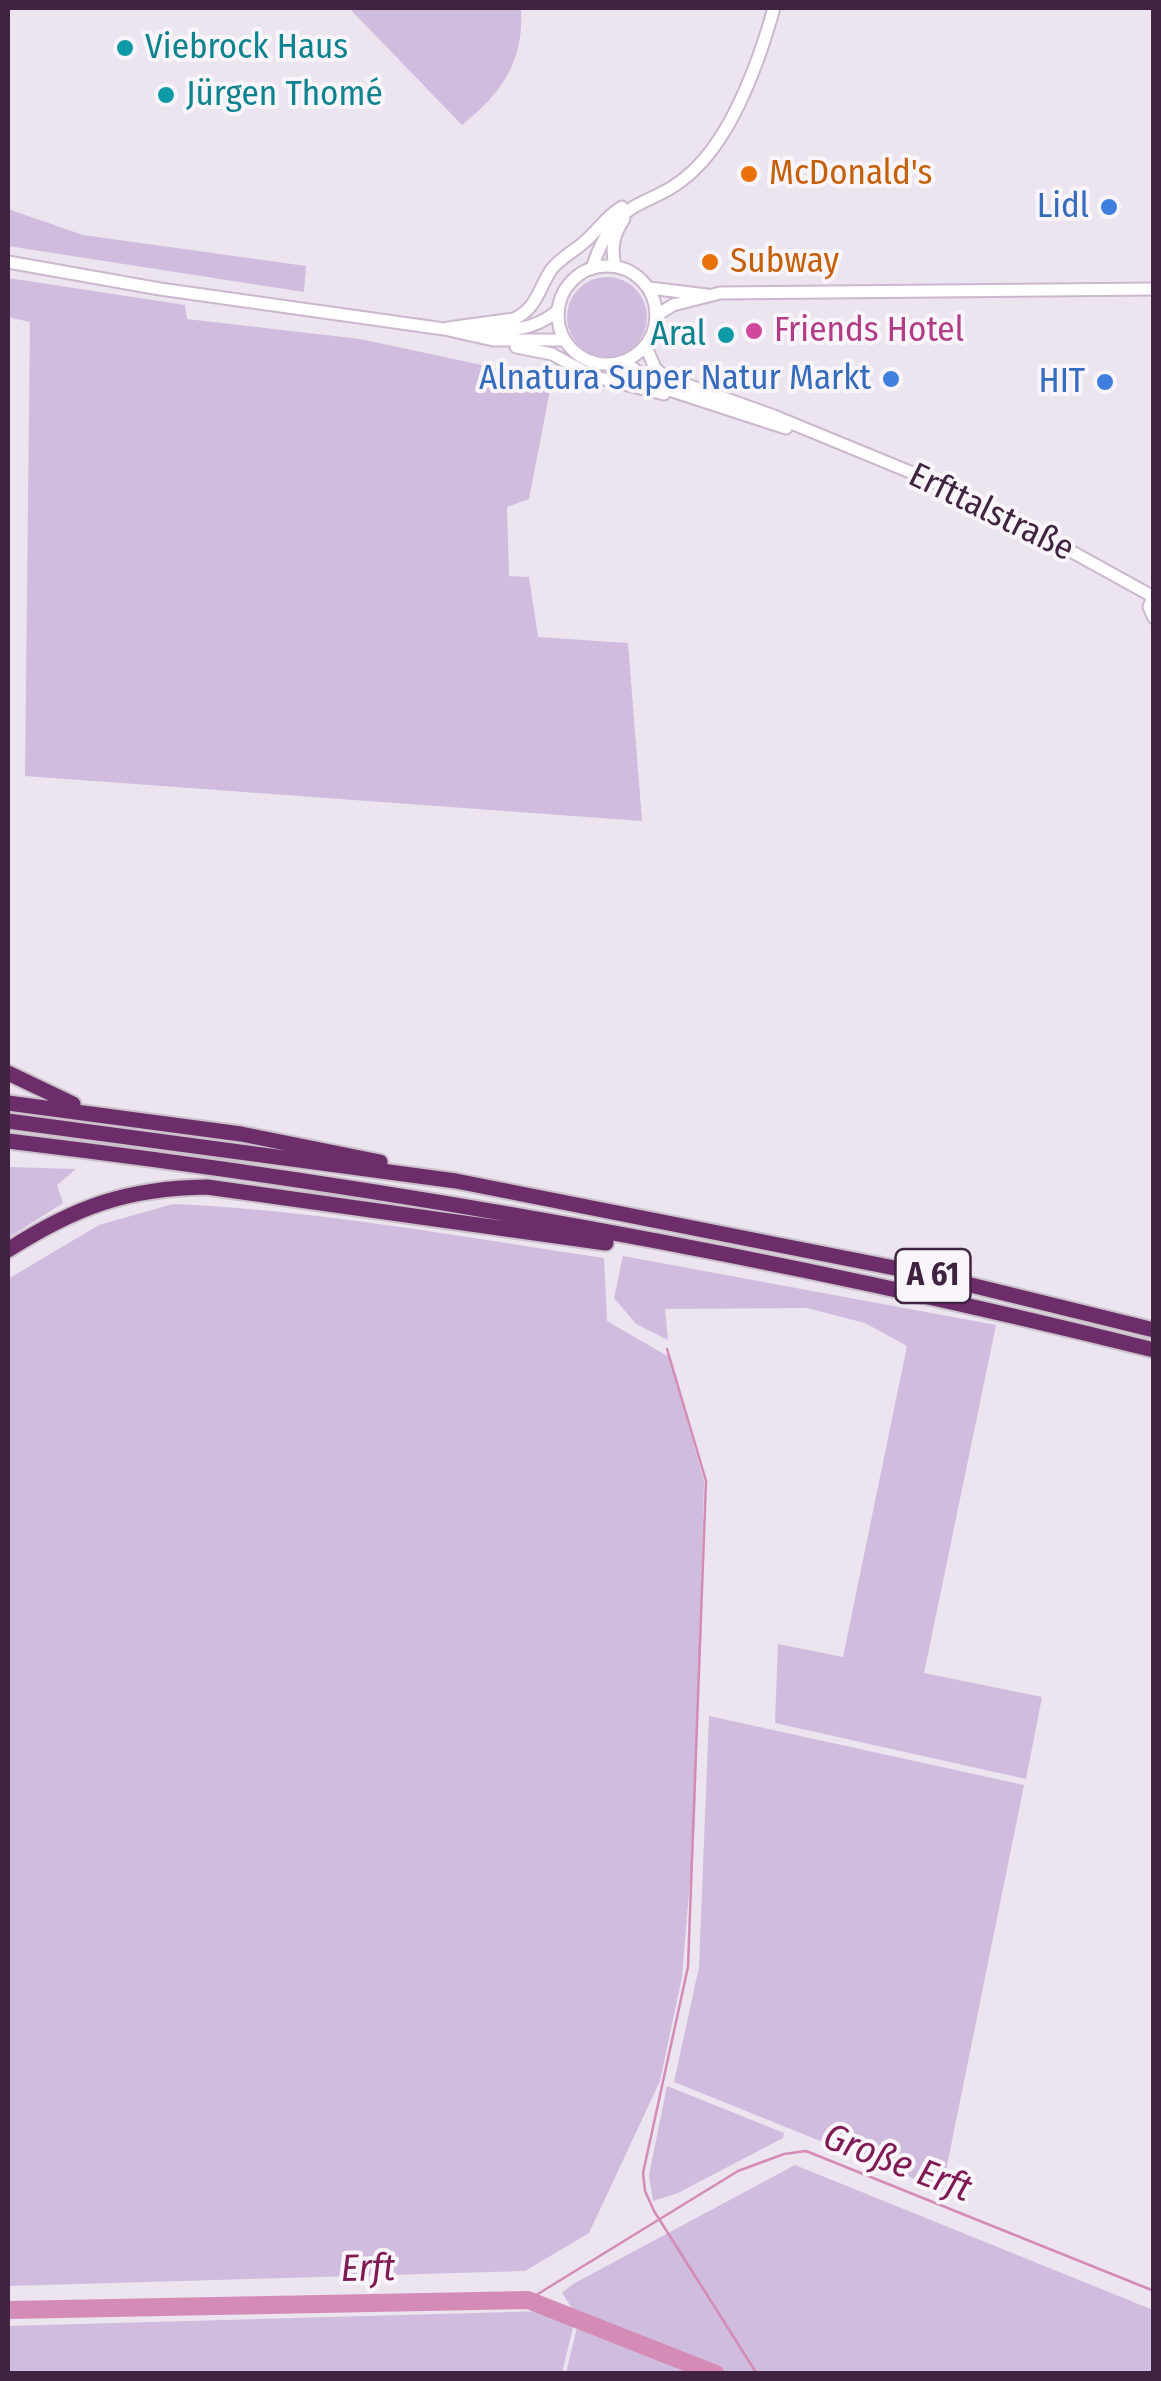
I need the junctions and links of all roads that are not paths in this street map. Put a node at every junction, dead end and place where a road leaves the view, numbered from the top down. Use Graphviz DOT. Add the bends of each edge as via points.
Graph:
graph roads {
  1 [pos="774,8"];
  2 [pos="654,195"];
  3 [pos="8,262"];
  4 [pos="615,266"];
  5 [pos="592,268"];
  6 [pos="649,288"];
  7 [pos="1154,289"];
  8 [pos="708,295"];
  9 [pos="558,310"];
  10 [pos="657,316"];
  11 [pos="460,326"];
  12 [pos="444,329"];
  13 [pos="493,340"];
  14 [pos="564,340"];
  15 [pos="646,347"];
  16 [pos="624,362"];
  17 [pos="681,396"];
  18 [pos="827,439"];
  19 [pos="1153,595"];
  20 [pos="1154,618"];
  21 [pos="8,1073"];
  22 [pos="8,1102"];
  23 [pos="96,1112"];
  24 [pos="8,1121"];
  25 [pos="8,1143"];
  26 [pos="456,1181"];
  27 [pos="8,1250"];
  28 [pos="700,1250"];
  29 [pos="1154,1330"];
  30 [pos="1154,1350"];
  1 -- 2 [label="main road" via="752,71 708,154"];
  2 -- 4 [label="main road" via="622,220 612,250"];
  2 -- 5 [label="main road" via="619,215"];
  2 -- 11 [label="main road" via="633,200 598,224 552,268 523,314"];
  3 -- 12 [label="main road"];
  4 -- 5 [label="main road"];
  4 -- 6 [label="main road"];
  5 -- 9 [label="main road" via="570,284"];
  6 -- 8 [label="main road"];
  6 -- 10 [label="main road"];
  7 -- 8 [label="main road"];
  8 -- 10 [label="main road"];
  9 -- 11 [label="main road" via="514,330"];
  9 -- 14 [label="main road"];
  10 -- 15 [label="main road"];
  11 -- 12 [label="main road"];
  12 -- 13 [label="main road"];
  13 -- 14 [label="main road"];
  13 -- 17 [label="main road" via="552,354 592,376"];
  14 -- 16 [label="main road" via="591,362"];
  15 -- 16 [label="main road"];
  15 -- 18 [label="main road" via="665,377"];
  16 -- 17 [label="main road"];
  17 -- 18 [label="main road"];
  18 -- 19 [label="main road, Erfttalstraße" via="950,490"];
  19 -- 20 [label="main road"];
  21 -- 23 [label="highway"];
  22 -- 23 [label="highway"];
  23 -- 26 [label="highway" via="357,1156"];
  24 -- 26 [label="highway, A 61"];
  25 -- 28 [label="highway, A 61" via="380,1192"];
  26 -- 29 [label="highway, A 61" via="930,1275"];
  27 -- 28 [label="highway" via="107,1199 207,1187"];
  28 -- 30 [label="highway, A 61"];
}
